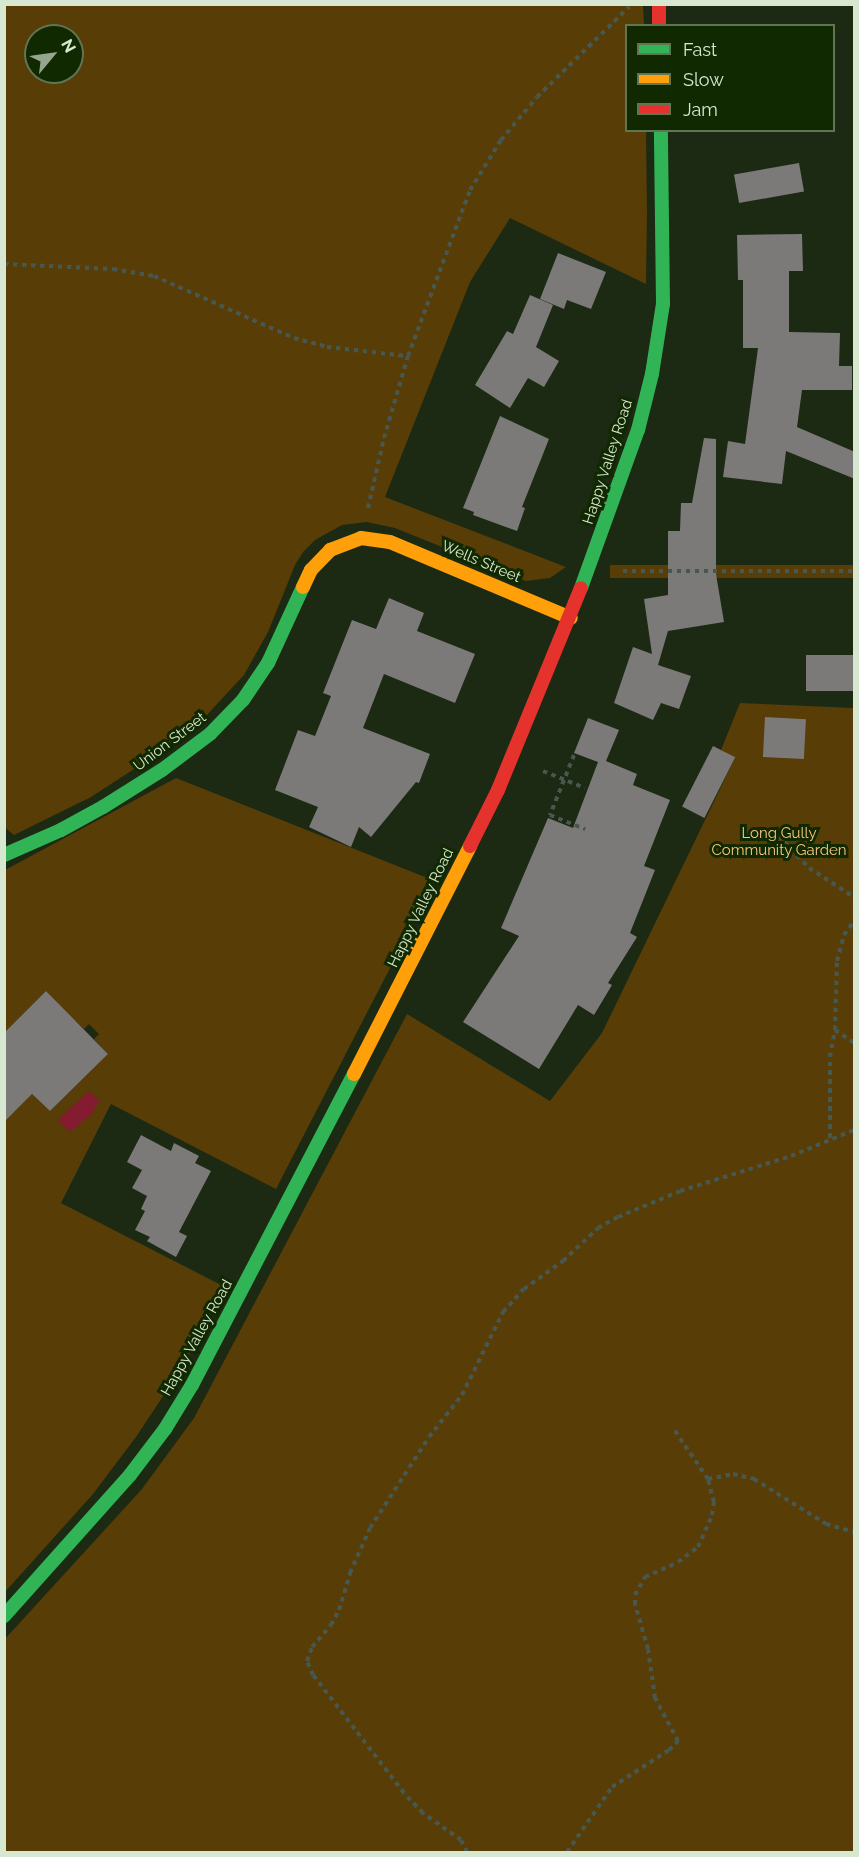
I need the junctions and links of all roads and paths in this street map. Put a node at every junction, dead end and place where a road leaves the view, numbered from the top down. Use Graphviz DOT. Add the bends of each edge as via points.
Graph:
graph roads {
  1 [pos="631,4"];
  2 [pos="659,4"];
  3 [pos="659,24"];
  4 [pos="660,132"];
  5 [pos="4,264"];
  6 [pos="408,356"];
  7 [pos="361,538"];
  8 [pos="379,540"];
  9 [pos="623,571"];
  10 [pos="855,572"];
  11 [pos="570,618"];
  12 [pos="574,755"];
  13 [pos="543,771"];
  14 [pos="564,779"];
  15 [pos="585,788"];
  16 [pos="585,829"];
  17 [pos="772,829"];
  18 [pos="4,855"];
  19 [pos="855,897"];
  20 [pos="855,921"];
  21 [pos="835,1030"];
  22 [pos="855,1043"];
  23 [pos="855,1130"];
  24 [pos="830,1137"];
  25 [pos="673,1428"];
  26 [pos="708,1479"];
  27 [pos="855,1532"];
  28 [pos="4,1616"];
  29 [pos="467,1852"];
  30 [pos="567,1852"];
  1 -- 6 [label="path" via="537,97 501,140 470,190"];
  2 -- 3 [label="street"];
  4 -- 11 [label="street, Happy Valley Road" via="663,304 659,342 635,442"];
  5 -- 6 [label="path" via="154,276 294,338 327,347"];
  6 -- 7 [label="path"];
  7 -- 8 [label="street, Union Street"];
  7 -- 18 [label="street, Union Street" via="330,550 311,570 268,663 243,700 210,734 111,802"];
  8 -- 11 [label="street, Wells Street"];
  9 -- 10 [label="path"];
  11 -- 28 [label="street, Happy Valley Road" via="493,800 412,964 192,1385 130,1475"];
  12 -- 14 [label="path"];
  13 -- 14 [label="path"];
  14 -- 15 [label="path"];
  14 -- 16 [label="path" via="550,815"];
  17 -- 19 [label="path" via="809,868"];
  20 -- 21 [label="path" via="840,946"];
  21 -- 22 [label="path"];
  21 -- 24 [label="path" via="830,1057"];
  23 -- 24 [label="path"];
  24 -- 29 [label="path" via="791,1156 680,1191 618,1217 598,1228 563,1261 524,1289 503,1312 462,1395 429,1437 370,1528 339,1610 307,1660 313,1675 404,1793 423,1813 461,1840"];
  25 -- 26 [label="path"];
  26 -- 27 [label="path" via="733,1473 743,1475 826,1524"];
  26 -- 30 [label="path" via="714,1502 698,1547 645,1577 635,1595 655,1698 678,1741 612,1787"];
}
